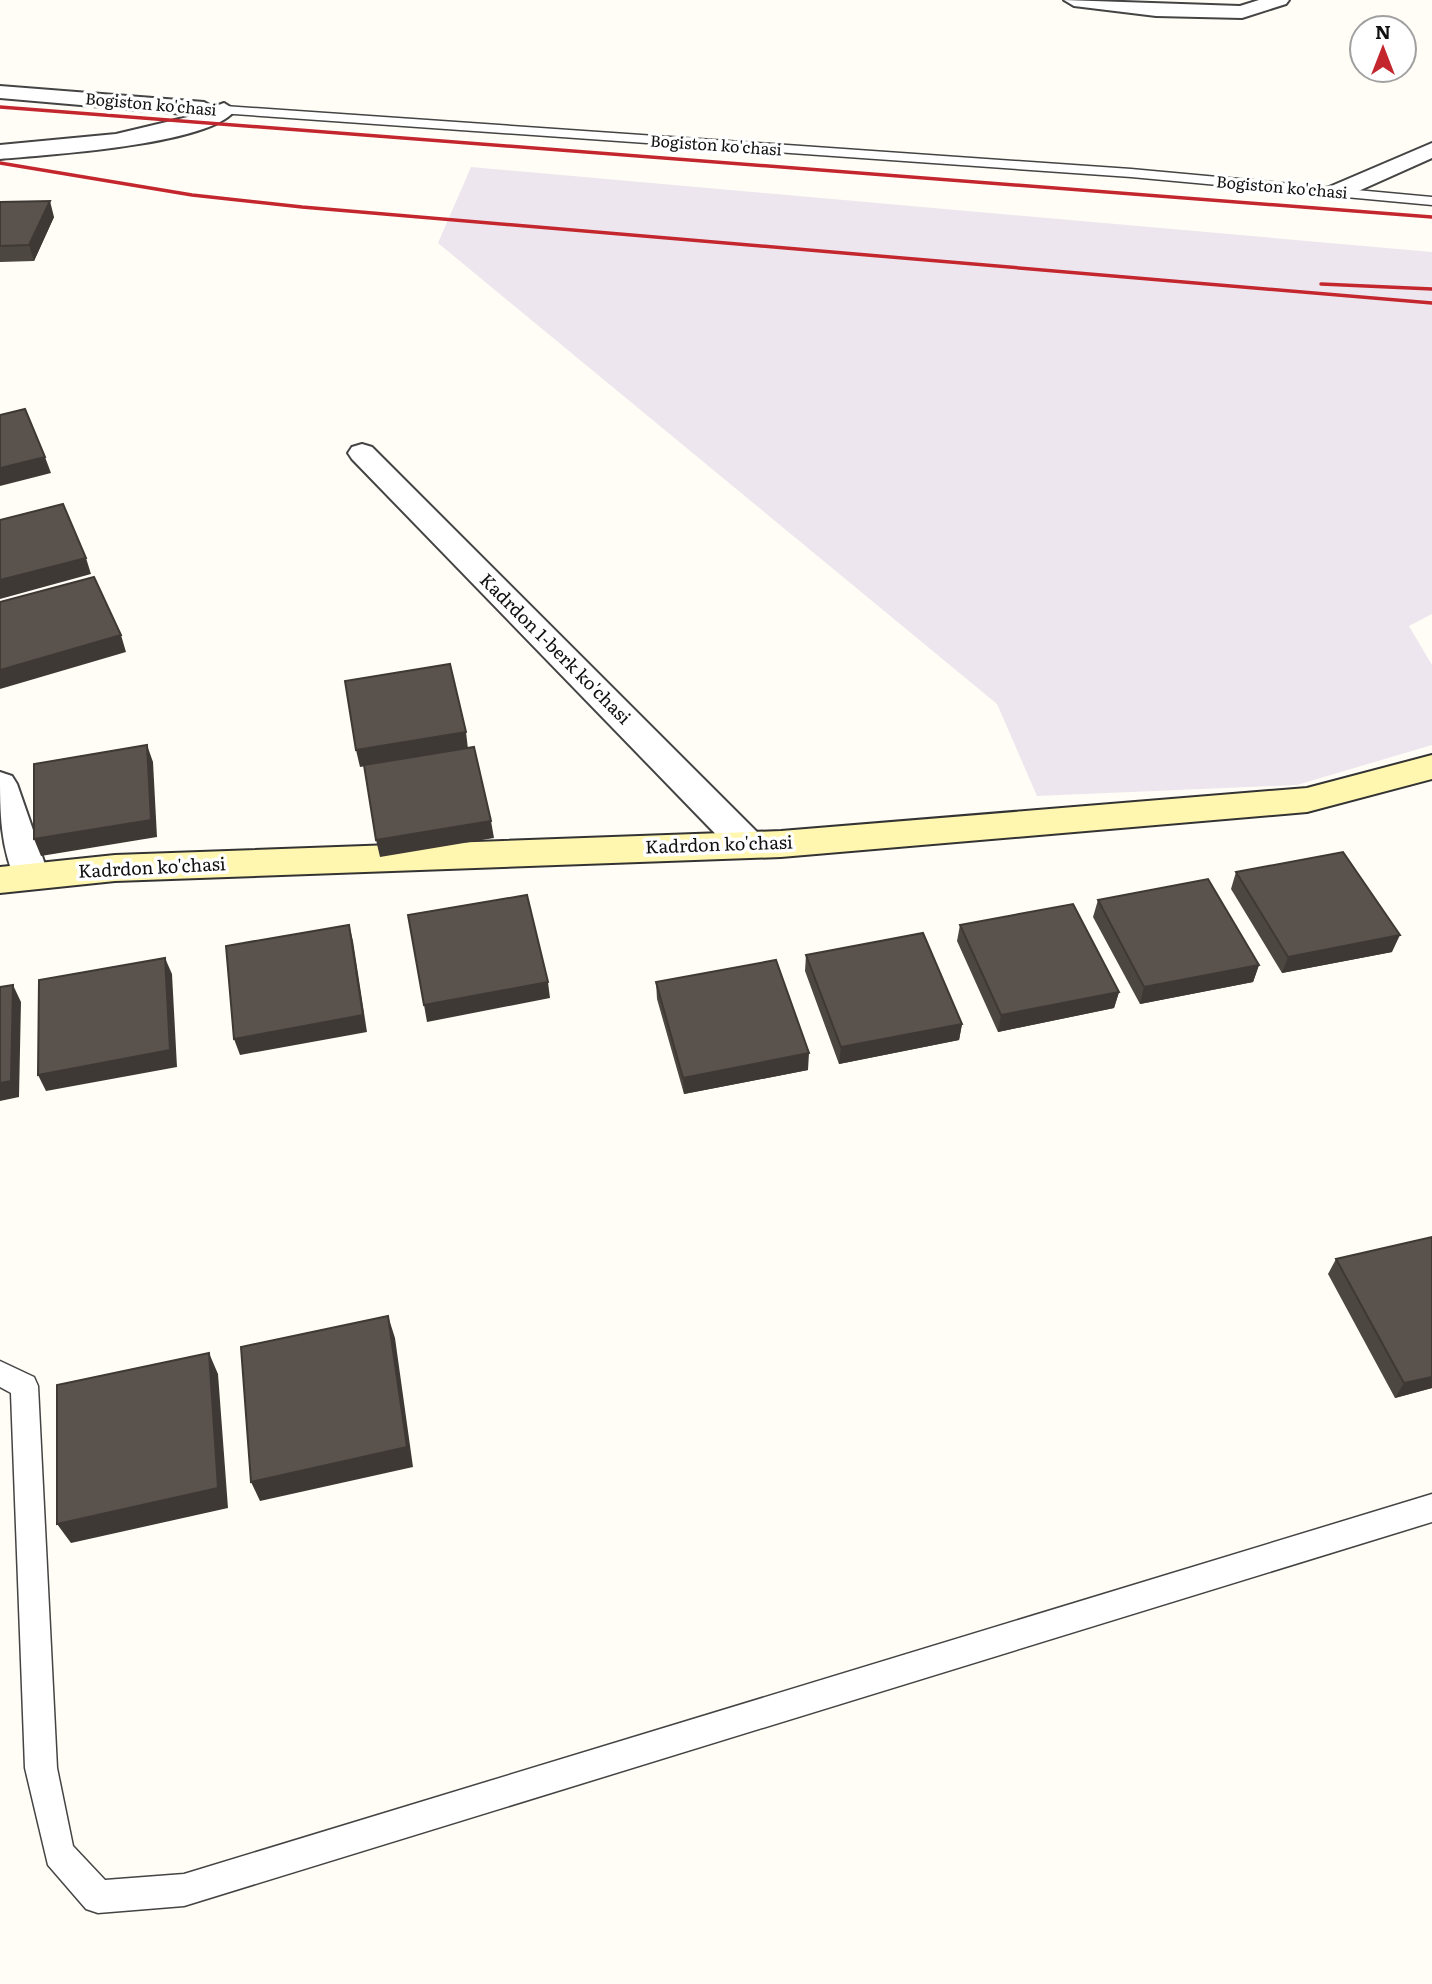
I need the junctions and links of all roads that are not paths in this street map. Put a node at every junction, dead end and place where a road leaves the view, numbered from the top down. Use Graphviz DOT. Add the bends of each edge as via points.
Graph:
graph roads {
  1 [pos="1074,0"];
  2 [pos="1279,0"];
  3 [pos="0,92"];
  4 [pos="223,110"];
  5 [pos="1432,150"];
  6 [pos="0,152"];
  7 [pos="1337,192"];
  8 [pos="1432,201"];
  9 [pos="362,453"];
  10 [pos="1432,767"];
  11 [pos="0,784"];
  12 [pos="748,845"];
  13 [pos="15,878"];
  14 [pos="0,1373"];
  15 [pos="1432,1508"];
  1 -- 2 [label="street" via="1156,10 1242,12"];
  3 -- 4 [label="street, Bogiston ko'chasi"];
  4 -- 6 [label="street" via="205,122 105,142"];
  4 -- 7 [label="lane, Bogiston ko'chasi" via="1131,173"];
  5 -- 7 [label="street"];
  7 -- 8 [label="lane, Bogiston ko'chasi"];
  9 -- 12 [label="street, Kadrdon 1-berk ko'chasi"];
  10 -- 12 [label="street, Kadrdon ko'chasi" via="1307,800"];
  11 -- 13 [label="street"];
  12 -- 13 [label="street, Kadrdon ko'chasi" via="115,868"];
  14 -- 15 [label="lane" via="24,1386 41,1768 59,1854 98,1897 184,1890"];
}
